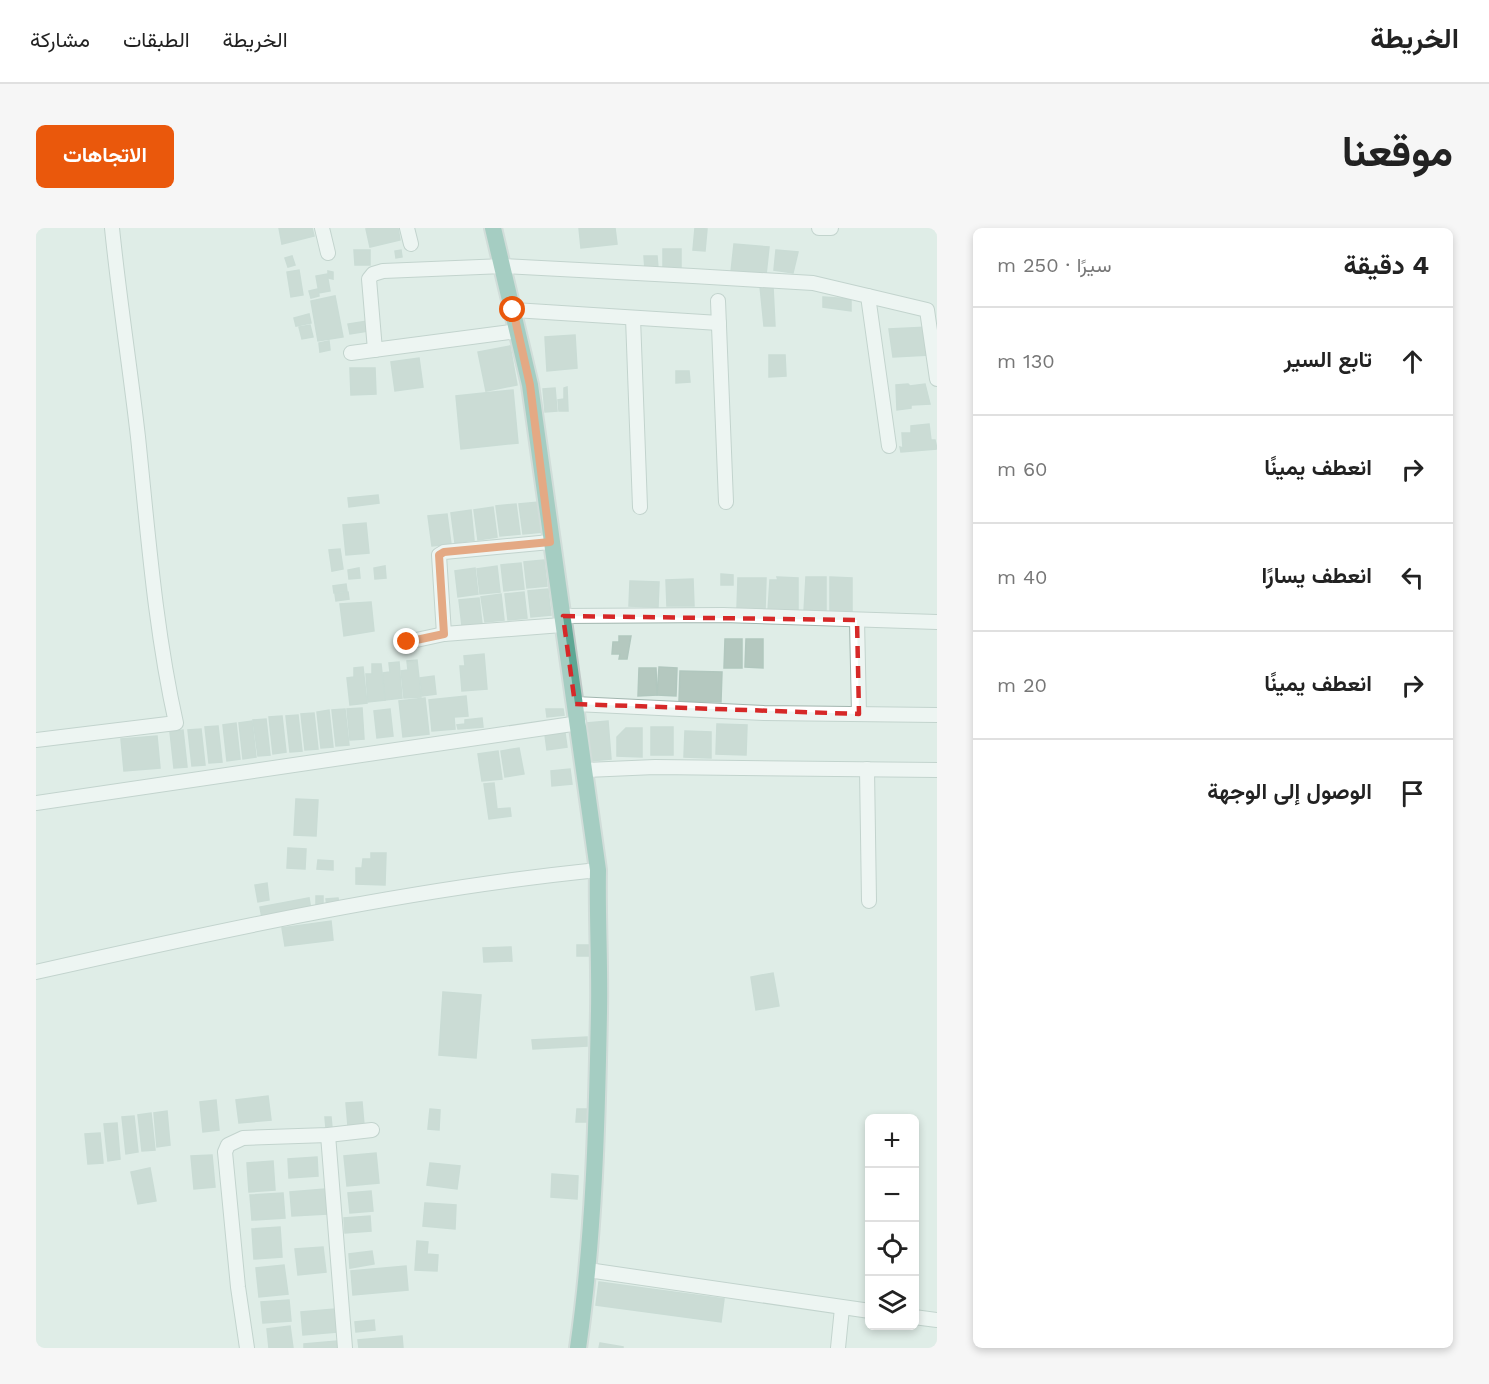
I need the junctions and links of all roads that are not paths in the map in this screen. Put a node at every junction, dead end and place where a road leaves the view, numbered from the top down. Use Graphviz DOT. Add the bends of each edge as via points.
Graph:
graph roads {
  1 [pos="112,228"];
  2 [pos="322,228"];
  3 [pos="406,228"];
  4 [pos="493,228"];
  5 [pos="819,228"];
  6 [pos="831,228"];
  7 [pos="411,244"];
  8 [pos="328,253"];
  9 [pos="504,266"];
  10 [pos="868,296"];
  11 [pos="718,301"];
  12 [pos="513,310"];
  13 [pos="633,318"];
  14 [pos="719,323"];
  15 [pos="518,332"];
  16 [pos="375,350"];
  17 [pos="351,353"];
  18 [pos="937,379"];
  19 [pos="889,446"];
  20 [pos="726,502"];
  21 [pos="640,507"];
  22 [pos="550,542"];
  23 [pos="857,620"];
  24 [pos="562,621"];
  25 [pos="937,622"];
  26 [pos="444,634"];
  27 [pos="407,642"];
  28 [pos="575,704"];
  29 [pos="859,714"];
  30 [pos="937,715"];
  31 [pos="579,723"];
  32 [pos="36,740"];
  33 [pos="867,769"];
  34 [pos="586,770"];
  35 [pos="937,770"];
  36 [pos="36,803"];
  37 [pos="598,870"];
  38 [pos="869,900"];
  39 [pos="36,972"];
  40 [pos="372,1130"];
  41 [pos="328,1135"];
  42 [pos="588,1270"];
  43 [pos="842,1308"];
  44 [pos="865,1310"];
  45 [pos="919,1318"];
  46 [pos="937,1320"];
  47 [pos="247,1348"];
  48 [pos="345,1348"];
  49 [pos="578,1348"];
  50 [pos="838,1348"];
  1 -- 32 [label="street" via="163,664 176,723"];
  2 -- 8 [label="street"];
  3 -- 7 [label="street"];
  4 -- 9 [label="main road"];
  5 -- 6 [label="street"];
  9 -- 10 [label="street" via="813,283"];
  9 -- 12 [label="main road"];
  9 -- 16 [label="street" via="373,274 369,279"];
  10 -- 18 [label="street" via="927,310"];
  10 -- 19 [label="street"];
  11 -- 14 [label="street"];
  12 -- 13 [label="street"];
  12 -- 15 [label="main road"];
  13 -- 14 [label="street"];
  13 -- 21 [label="street"];
  14 -- 20 [label="street"];
  15 -- 16 [label="street"];
  15 -- 22 [label="main road" via="538,439"];
  16 -- 17 [label="street"];
  22 -- 24 [label="main road"];
  22 -- 26 [label="street" via="439,555"];
  23 -- 24 [label="street" via="723,615"];
  23 -- 25 [label="street"];
  23 -- 29 [label="street"];
  24 -- 26 [label="street"];
  24 -- 28 [label="main road"];
  26 -- 27 [label="street"];
  28 -- 29 [label="street"];
  28 -- 31 [label="main road"];
  29 -- 30 [label="street"];
  31 -- 34 [label="main road"];
  31 -- 36 [label="street"];
  33 -- 34 [label="street"];
  33 -- 35 [label="street"];
  33 -- 38 [label="street"];
  34 -- 37 [label="main road"];
  37 -- 39 [label="street" via="432,893 239,927"];
  37 -- 42 [label="main road" via="599,1009"];
  40 -- 41 [label="street"];
  41 -- 47 [label="street" via="243,1138 234,1141 225,1152"];
  41 -- 48 [label="street"];
  42 -- 43 [label="street"];
  42 -- 49 [label="main road"];
  43 -- 44 [label="street"];
  43 -- 50 [label="street"];
  45 -- 46 [label="street"];
}
